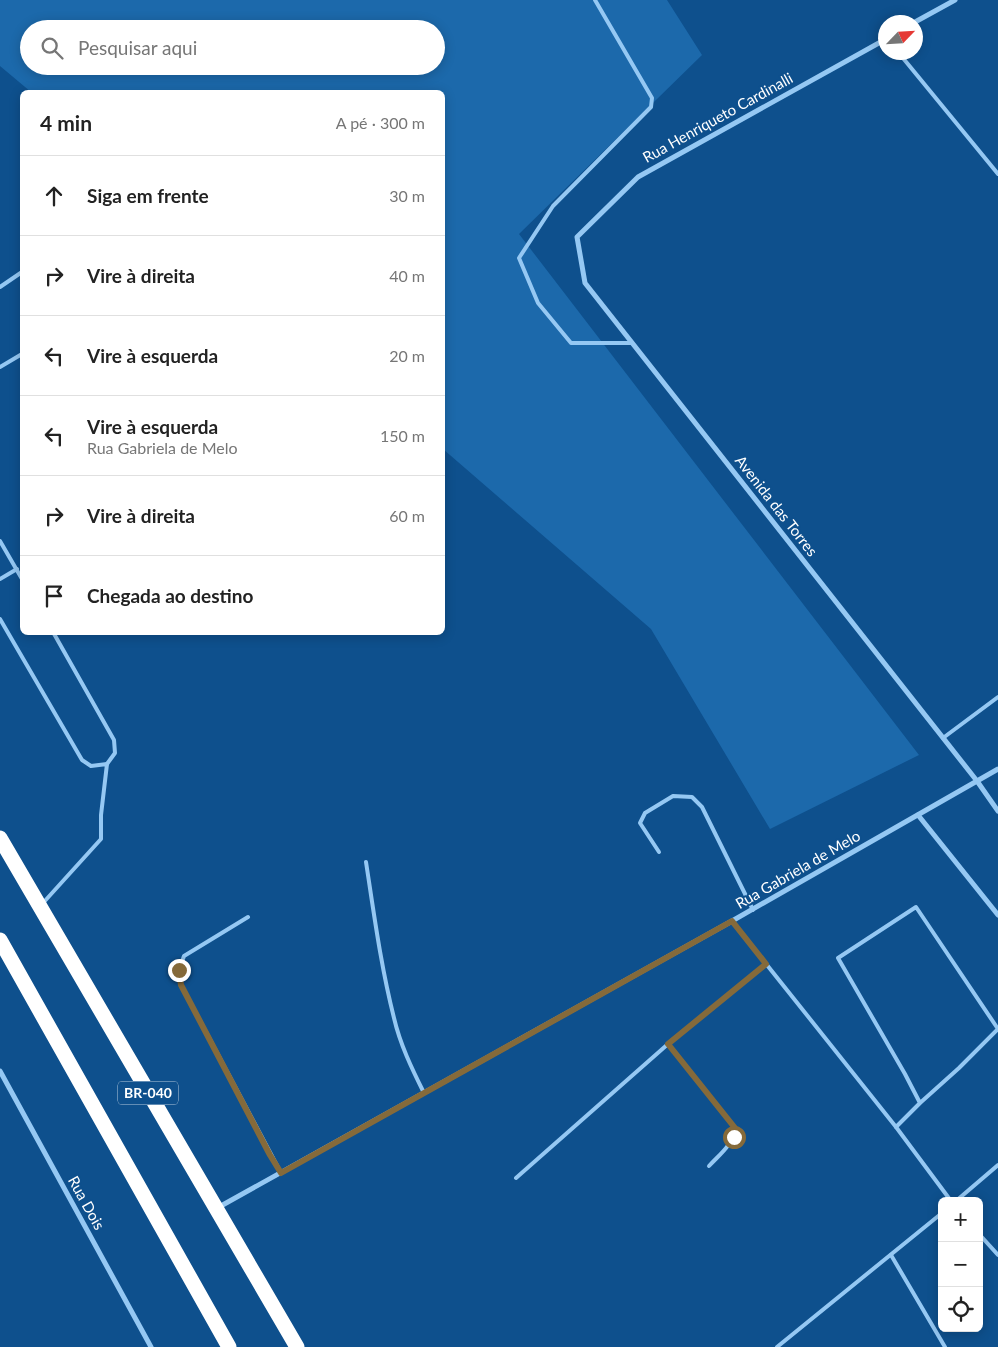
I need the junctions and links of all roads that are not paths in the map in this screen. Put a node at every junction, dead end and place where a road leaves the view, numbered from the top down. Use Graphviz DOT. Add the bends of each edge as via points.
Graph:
graph roads {
  1 [pos="594,0"];
  2 [pos="955,0"];
  3 [pos="923,18"];
  4 [pos="878,43"];
  5 [pos="905,60"];
  6 [pos="998,174"];
  7 [pos="577,237"];
  8 [pos="20,273"];
  9 [pos="0,287"];
  10 [pos="632,343"];
  11 [pos="20,355"];
  12 [pos="0,367"];
  13 [pos="0,541"];
  14 [pos="17,569"];
  15 [pos="20,574"];
  16 [pos="0,579"];
  17 [pos="0,619"];
  18 [pos="55,635"];
  19 [pos="998,697"];
  20 [pos="942,738"];
  21 [pos="107,764"];
  22 [pos="998,769"];
  23 [pos="977,781"];
  24 [pos="998,811"];
  25 [pos="918,815"];
  26 [pos="0,838"];
  27 [pos="659,852"];
  28 [pos="366,862"];
  29 [pos="40,906"];
  30 [pos="753,910"];
  31 [pos="998,915"];
  32 [pos="248,917"];
  33 [pos="732,921"];
  34 [pos="0,940"];
  35 [pos="766,964"];
  36 [pos="668,1044"];
  37 [pos="0,1071"];
  38 [pos="424,1093"];
  39 [pos="920,1103"];
  40 [pos="896,1127"];
  41 [pos="998,1165"];
  42 [pos="709,1166"];
  43 [pos="281,1173"];
  44 [pos="516,1178"];
  45 [pos="948,1197"];
  46 [pos="961,1197"];
  47 [pos="216,1209"];
  48 [pos="938,1216"];
  49 [pos="983,1238"];
  50 [pos="891,1255"];
  51 [pos="998,1255"];
  52 [pos="151,1347"];
  53 [pos="229,1347"];
  54 [pos="297,1347"];
  55 [pos="777,1347"];
  56 [pos="944,1347"];
  1 -- 10 [label="lane" via="652,98 651,107 553,206 519,258 538,303 571,343"];
  2 -- 3 [label="street"];
  4 -- 7 [label="street, Rua Henriqueto Cardinalli" via="638,177"];
  5 -- 6 [label="lane"];
  7 -- 10 [label="street, Avenida das Torres" via="585,283"];
  8 -- 9 [label="lane"];
  10 -- 20 [label="street, Avenida das Torres"];
  11 -- 12 [label="lane"];
  13 -- 14 [label="lane"];
  14 -- 15 [label="lane"];
  14 -- 16 [label="lane"];
  17 -- 21 [label="lane" via="82,760 91,766"];
  18 -- 21 [label="lane" via="114,740 115,753"];
  19 -- 20 [label="lane"];
  20 -- 23 [label="street, Avenida das Torres"];
  21 -- 29 [label="lane" via="101,840"];
  22 -- 23 [label="street, Rua Gabriela de Melo"];
  23 -- 24 [label="street, Avenida das Torres"];
  23 -- 25 [label="street, Rua Gabriela de Melo"];
  25 -- 30 [label="street, Rua Gabriela de Melo"];
  25 -- 31 [label="street"];
  26 -- 29 [label="highway, BR-040"];
  27 -- 30 [label="lane" via="640,823 645,813 673,796 692,797 702,807"];
  28 -- 38 [label="lane" via="394,1020"];
  29 -- 47 [label="highway, BR-040"];
  30 -- 33 [label="street, Rua Gabriela de Melo"];
  32 -- 43 [label="lane" via="184,956 180,978"];
  33 -- 35 [label="lane"];
  33 -- 38 [label="street, Rua Gabriela de Melo"];
  34 -- 53 [label="highway, BR-040"];
  35 -- 36 [label="lane"];
  35 -- 40 [label="lane"];
  36 -- 42 [label="lane" via="735,1128 730,1143"];
  36 -- 44 [label="lane"];
  37 -- 52 [label="street, Rua Dois"];
  38 -- 43 [label="street, Rua Gabriela de Melo"];
  39 -- 39 [label="lane" via="838,958 916,907 998,1029"];
  39 -- 40 [label="lane"];
  40 -- 45 [label="lane"];
  41 -- 46 [label="lane"];
  43 -- 47 [label="street, Rua Gabriela de Melo"];
  47 -- 54 [label="highway, BR-040"];
  48 -- 50 [label="lane"];
  49 -- 51 [label="lane"];
  50 -- 55 [label="lane"];
  50 -- 56 [label="lane"];
}
